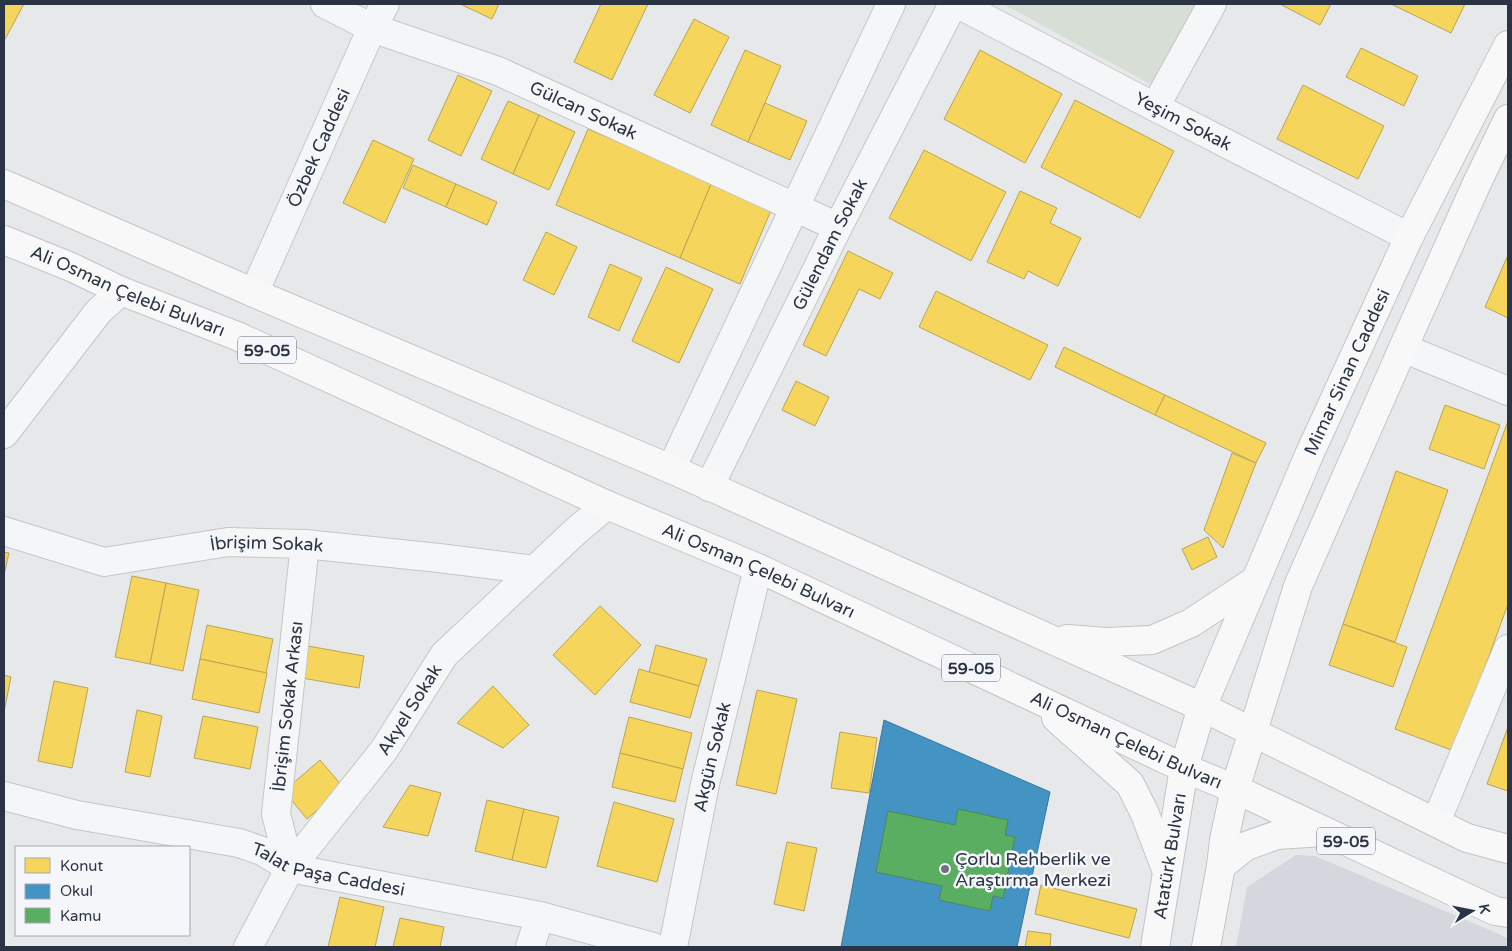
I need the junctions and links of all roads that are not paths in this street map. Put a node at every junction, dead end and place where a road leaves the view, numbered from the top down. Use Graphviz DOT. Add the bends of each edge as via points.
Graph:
graph roads {
  1 [pos="325,4"];
  2 [pos="385,4"];
  3 [pos="891,4"];
  4 [pos="954,4"];
  5 [pos="958,4"];
  6 [pos="1212,4"];
  7 [pos="372,28"];
  8 [pos="1508,45"];
  9 [pos="1155,107"];
  10 [pos="1508,119"];
  11 [pos="4,184"];
  12 [pos="795,208"];
  13 [pos="838,227"];
  14 [pos="1409,237"];
  15 [pos="4,240"];
  16 [pos="121,291"];
  17 [pos="254,293"];
  18 [pos="1403,348"];
  19 [pos="1508,391"];
  20 [pos="4,434"];
  21 [pos="671,469"];
  22 [pos="709,487"];
  23 [pos="607,505"];
  24 [pos="4,531"];
  25 [pos="305,544"];
  26 [pos="758,568"];
  27 [pos="534,570"];
  28 [pos="1256,580"];
  29 [pos="1046,637"];
  30 [pos="1508,650"];
  31 [pos="1035,698"];
  32 [pos="1202,707"];
  33 [pos="1253,731"];
  34 [pos="1184,768"];
  35 [pos="1235,789"];
  36 [pos="4,796"];
  37 [pos="1436,822"];
  38 [pos="1327,832"];
  39 [pos="1508,849"];
  40 [pos="1221,866"];
  41 [pos="290,868"];
  42 [pos="1167,872"];
  43 [pos="1504,914"];
  44 [pos="540,916"];
  45 [pos="248,947"];
  46 [pos="530,947"];
  47 [pos="653,947"];
  48 [pos="673,947"];
  49 [pos="1155,947"];
  50 [pos="1206,947"];
  1 -- 7 [label="street, Gülcan Sokak"];
  2 -- 7 [label="street, Özbek Caddesi"];
  3 -- 12 [label="street"];
  4 -- 13 [label="street, Gülendam Sokak"];
  5 -- 9 [label="street, Yeşim Sokak"];
  6 -- 9 [label="street"];
  7 -- 12 [label="street, Gülcan Sokak" via="498,71"];
  7 -- 17 [label="street, Özbek Caddesi"];
  8 -- 14 [label="main road, Mimar Sinan Caddesi"];
  9 -- 14 [label="street, Yeşim Sokak"];
  10 -- 18 [label="main road"];
  11 -- 17 [label="main road"];
  12 -- 13 [label="street, Gülcan Sokak"];
  12 -- 21 [label="street"];
  13 -- 22 [label="street, Gülendam Sokak"];
  14 -- 28 [label="main road, Mimar Sinan Caddesi" via="1309,455"];
  15 -- 16 [label="main road, Ali Osman Çelebi Bulvarı / 59-05"];
  16 -- 20 [label="street" via="98,312"];
  16 -- 23 [label="main road, Ali Osman Çelebi Bulvarı / 59-05" via="237,336"];
  17 -- 21 [label="main road"];
  18 -- 19 [label="street"];
  18 -- 33 [label="main road" via="1298,586"];
  21 -- 22 [label="main road"];
  22 -- 29 [label="main road"];
  23 -- 26 [label="main road, Ali Osman Çelebi Bulvarı / 59-05"];
  23 -- 27 [label="street, Akyel Sokak"];
  24 -- 25 [label="street, İbrişim Sokak" via="104,562 228,542"];
  25 -- 27 [label="street, İbrişim Sokak"];
  25 -- 41 [label="street, İbrişim Sokak Arkası" via="276,814"];
  26 -- 31 [label="main road, Ali Osman Çelebi Bulvarı / 59-05"];
  26 -- 48 [label="street, Akgün Sokak" via="705,784"];
  27 -- 41 [label="street, Akyel Sokak" via="444,655 384,750"];
  28 -- 29 [label="main road" via="1191,624 1152,640 1106,642"];
  28 -- 32 [label="main road, Mimar Sinan Caddesi"];
  29 -- 32 [label="main road"];
  30 -- 37 [label="street"];
  31 -- 34 [label="main road, Ali Osman Çelebi Bulvarı / 59-05"];
  31 -- 42 [label="main road" via="1130,784"];
  32 -- 33 [label="main road"];
  32 -- 34 [label="main road, Atatürk Bulvarı"];
  33 -- 35 [label="main road"];
  33 -- 37 [label="main road"];
  34 -- 35 [label="main road, Ali Osman Çelebi Bulvarı / 59-05"];
  34 -- 42 [label="main road, Atatürk Bulvarı"];
  35 -- 38 [label="main road, Ali Osman Çelebi Bulvarı / 59-05"];
  35 -- 40 [label="main road"];
  36 -- 41 [label="street, Talat Paşa Caddesi" via="77,815 239,843 262,851"];
  37 -- 39 [label="main road" via="1467,838"];
  38 -- 40 [label="main road" via="1276,835 1246,846"];
  38 -- 43 [label="main road, Ali Osman Çelebi Bulvarı / 59-05"];
  40 -- 50 [label="main road"];
  41 -- 44 [label="street, Talat Paşa Caddesi"];
  41 -- 45 [label="street, Akyel Sokak"];
  42 -- 49 [label="main road, Atatürk Bulvarı"];
  44 -- 46 [label="street"];
  44 -- 47 [label="street, Talat Paşa Caddesi"];
}
